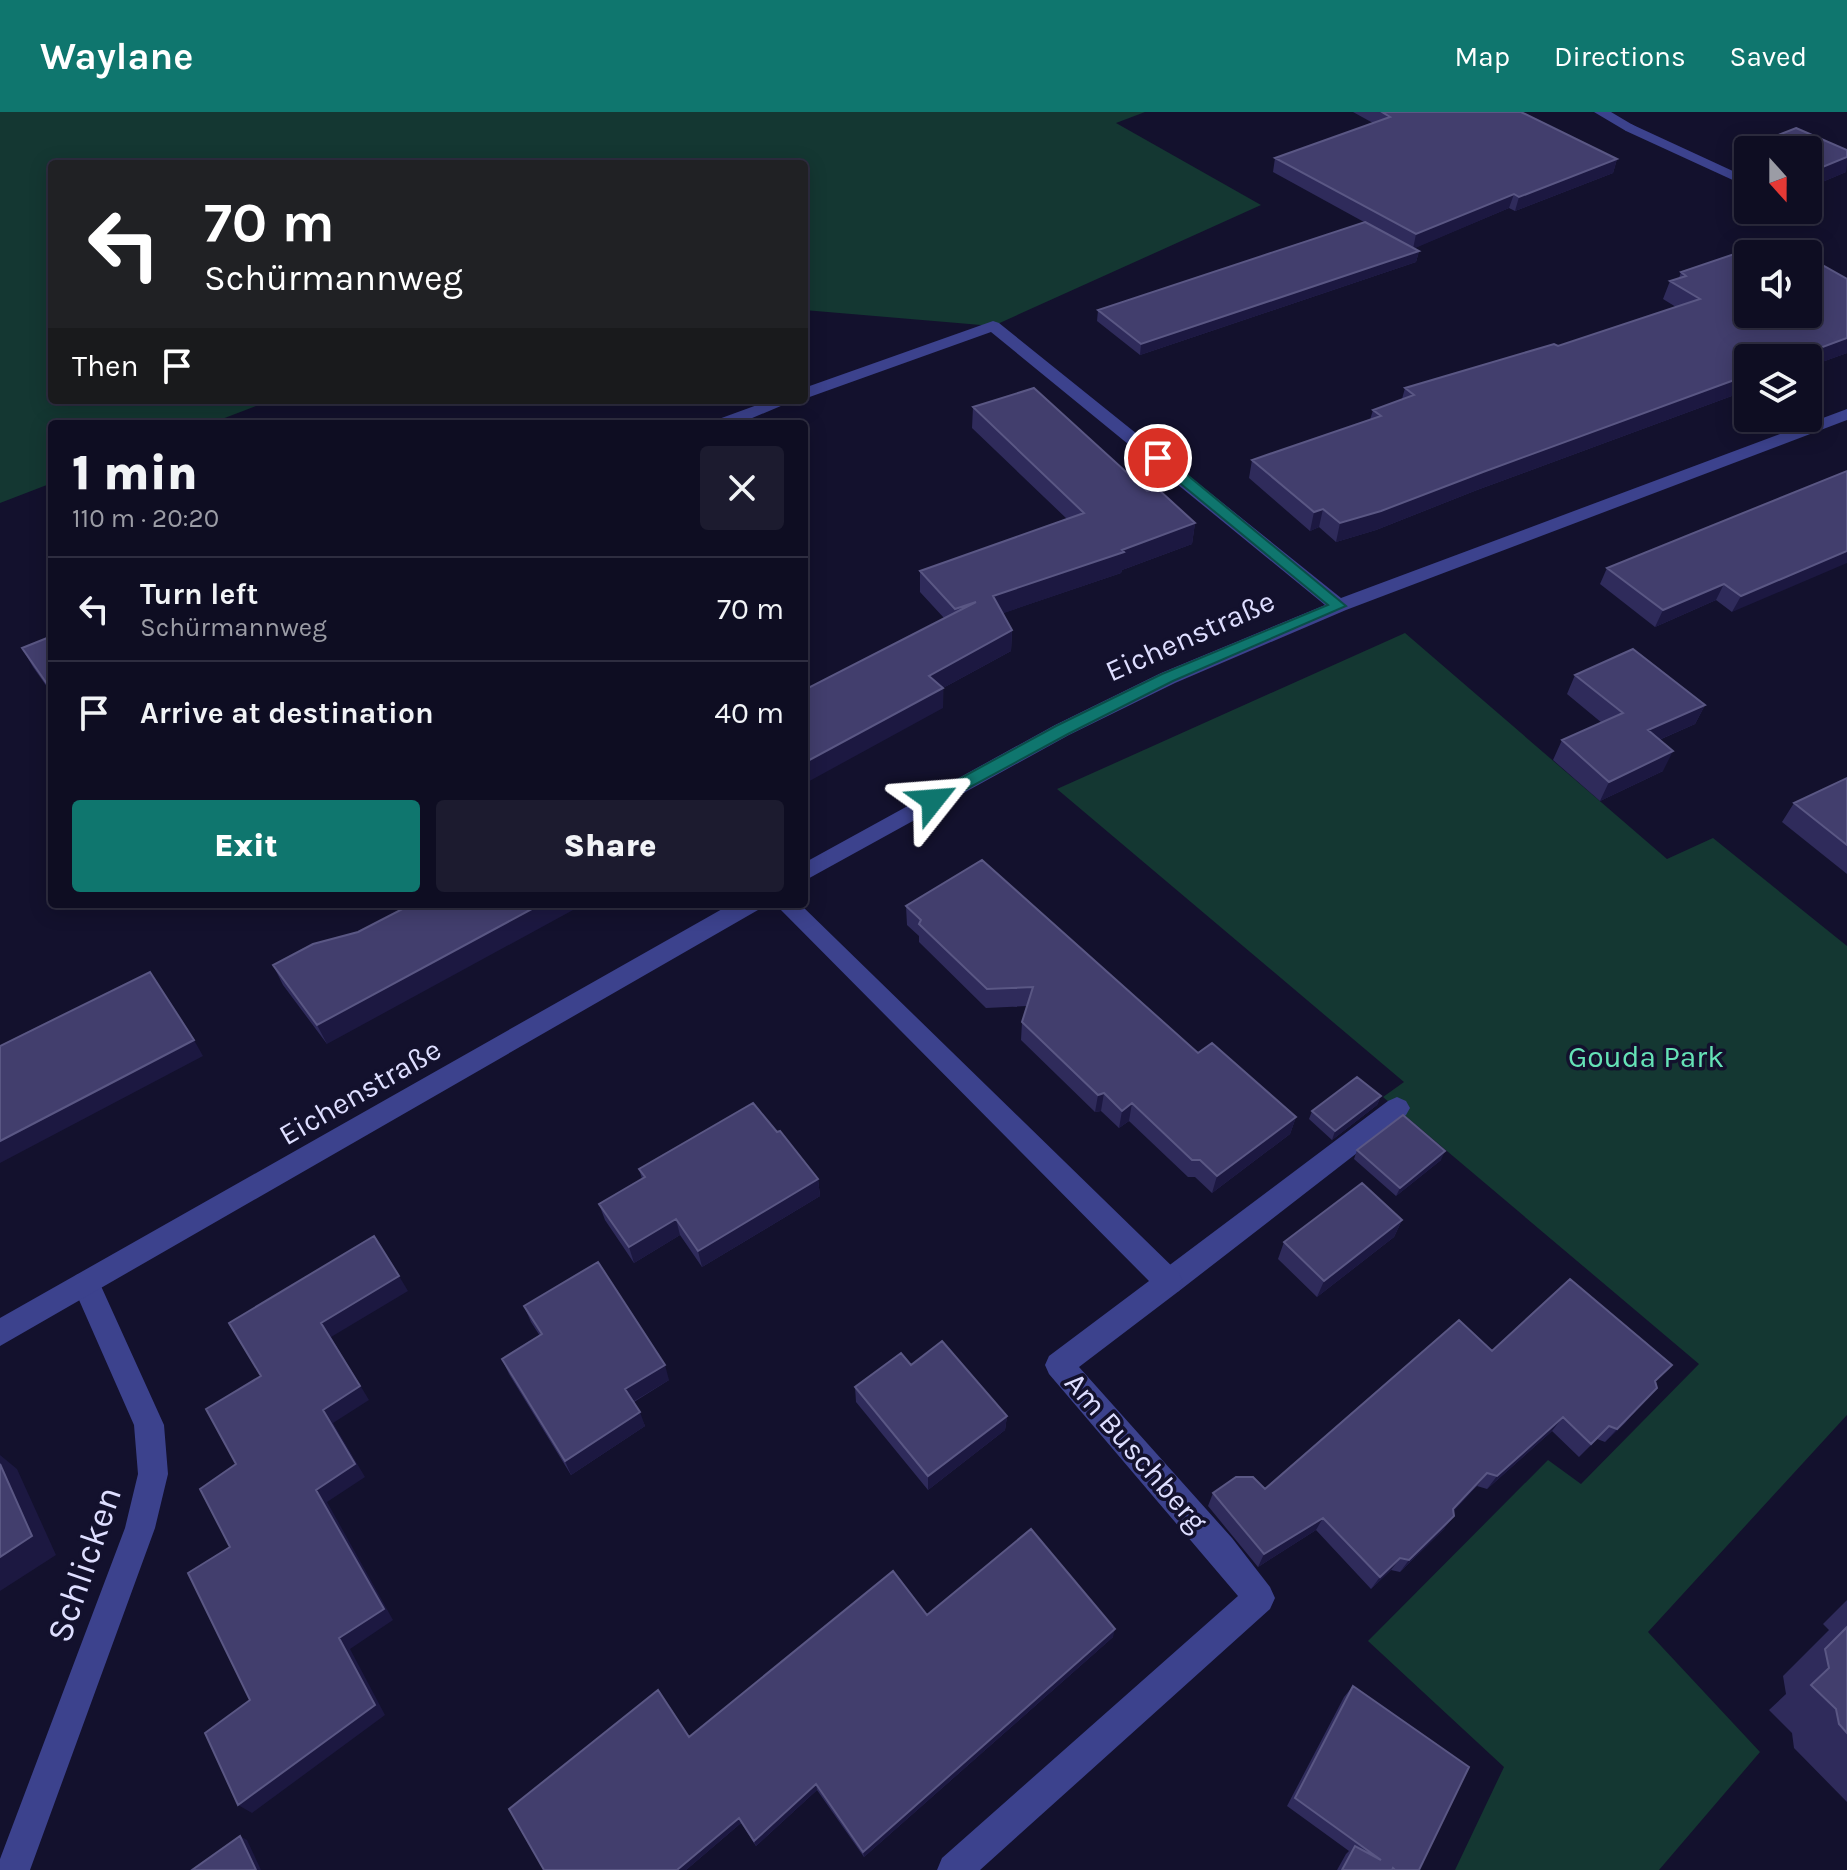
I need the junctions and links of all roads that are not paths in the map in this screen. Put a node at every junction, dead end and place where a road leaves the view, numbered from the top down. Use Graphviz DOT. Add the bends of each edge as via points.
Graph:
graph roads {
  1 [pos="1601,112"];
  2 [pos="1734,176"];
  3 [pos="808,393"];
  4 [pos="776,404"];
  5 [pos="1847,414"];
  6 [pos="733,420"];
  7 [pos="1339,606"];
  8 [pos="808,871"];
  9 [pos="743,908"];
  10 [pos="790,908"];
  11 [pos="1397,1108"];
  12 [pos="1169,1282"];
  13 [pos="86,1284"];
  14 [pos="0,1333"];
  15 [pos="13,1870"];
  16 [pos="954,1870"];
  1 -- 2 [label="street"];
  3 -- 7 [label="street" via="993,326"];
  4 -- 6 [label="street"];
  5 -- 7 [label="street, Eichenstraße"];
  7 -- 8 [label="street, Eichenstraße" via="1074,724"];
  9 -- 13 [label="street, Eichenstraße"];
  10 -- 12 [label="street"];
  11 -- 12 [label="street"];
  12 -- 16 [label="street, Am Buschberg" via="1059,1365 1259,1598"];
  13 -- 14 [label="street, Eichenstraße"];
  13 -- 15 [label="street, Schlicken" via="149,1425 153,1474 140,1528"];
}
